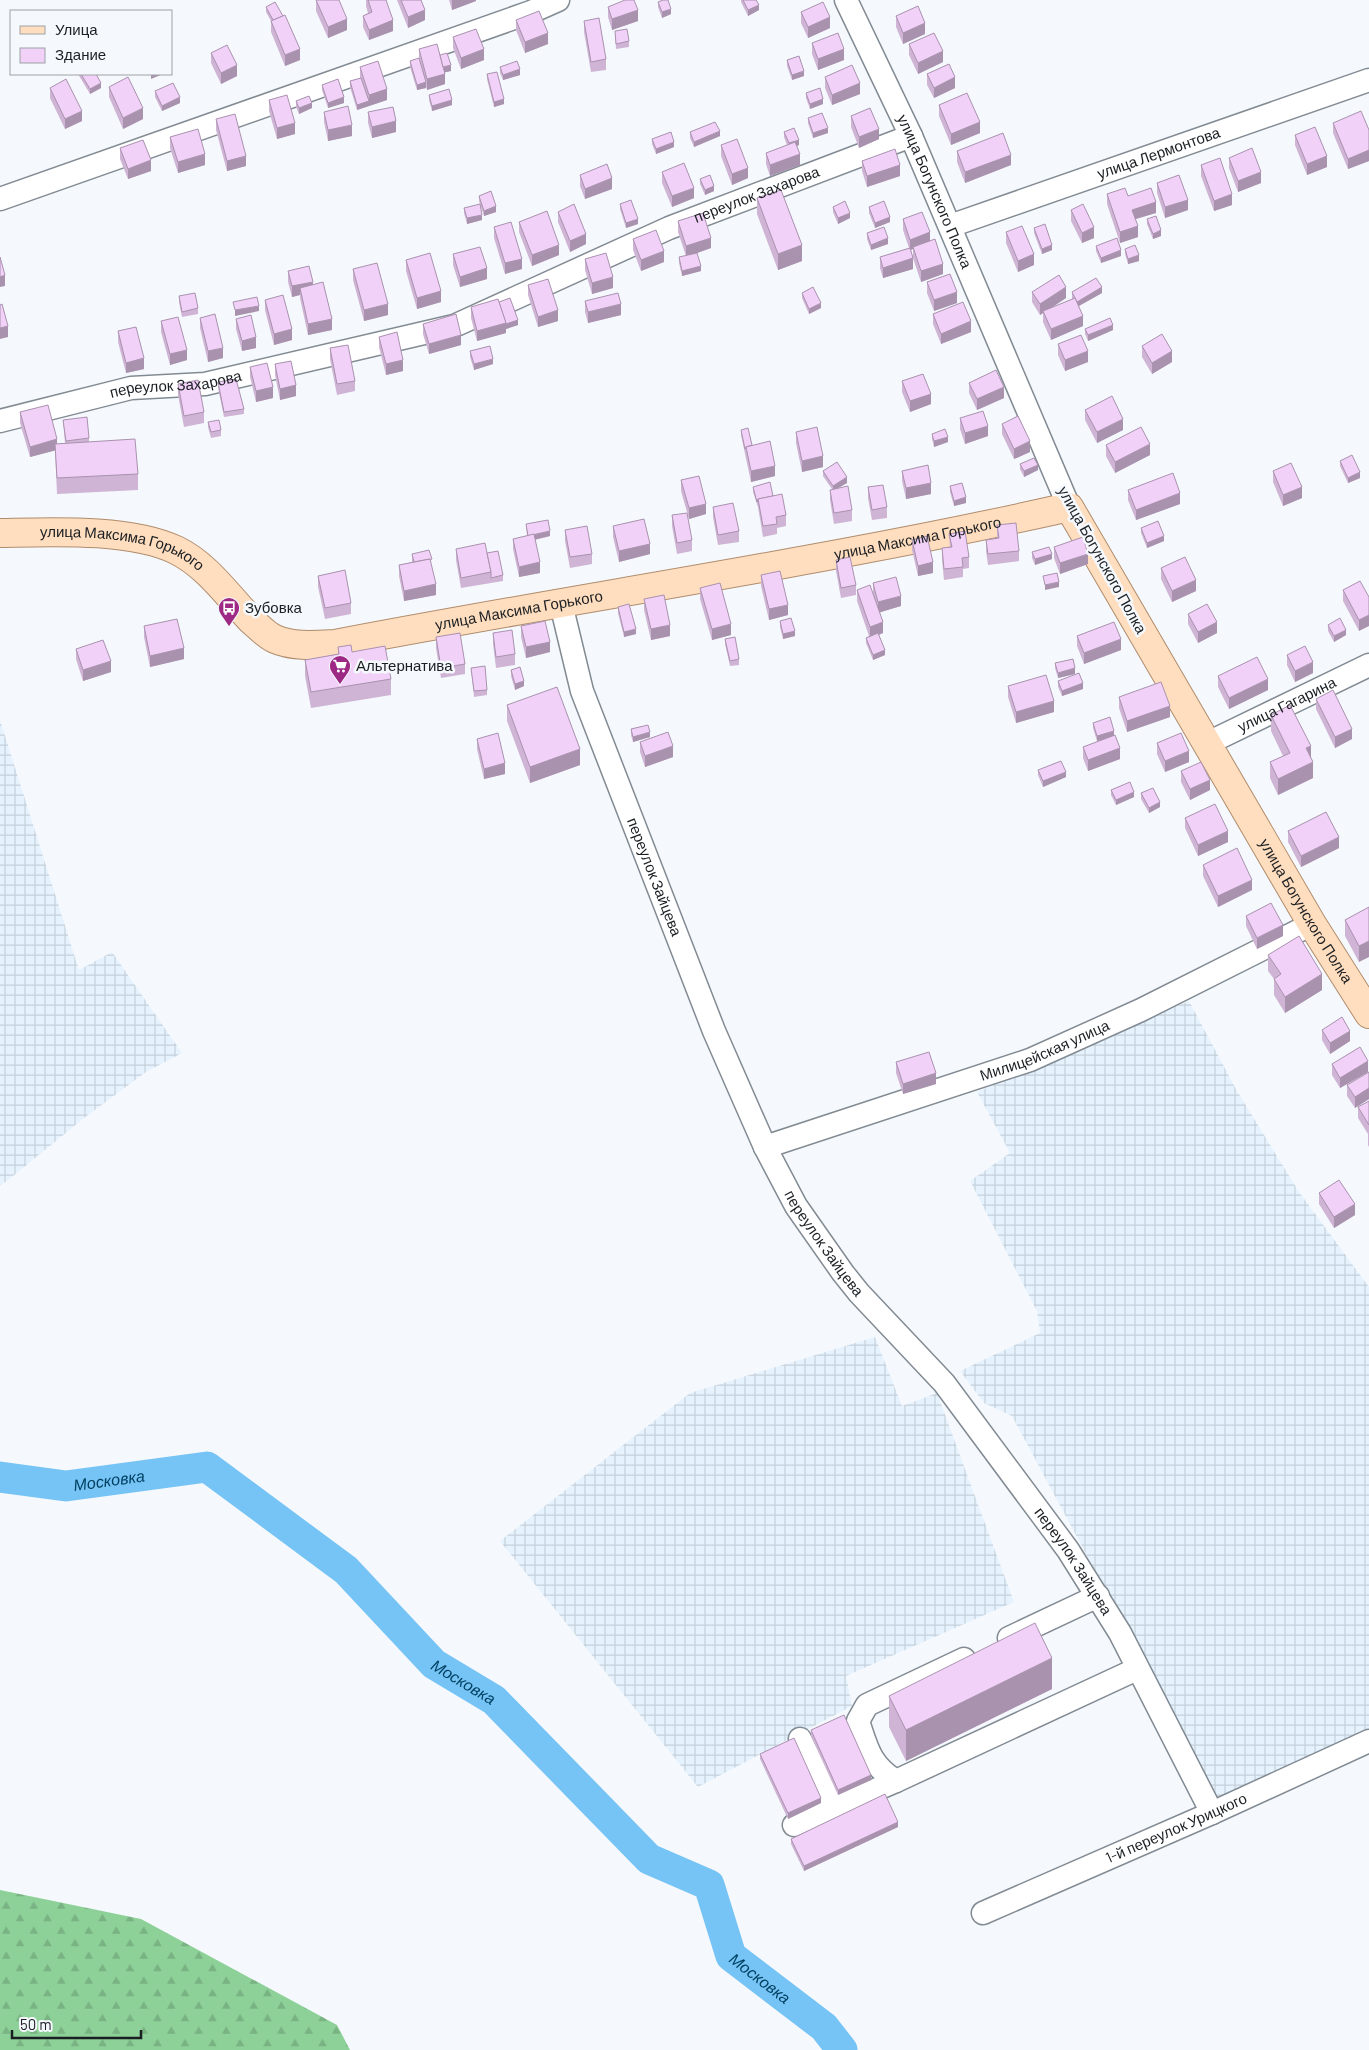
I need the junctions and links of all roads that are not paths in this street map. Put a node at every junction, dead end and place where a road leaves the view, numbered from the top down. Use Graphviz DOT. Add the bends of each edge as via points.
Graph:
graph roads {
  1 [pos="558,0"];
  2 [pos="846,0"];
  3 [pos="1369,80"];
  4 [pos="911,136"];
  5 [pos="0,199"];
  6 [pos="950,226"];
  7 [pos="0,421"];
  8 [pos="1069,507"];
  9 [pos="0,533"];
  10 [pos="561,604"];
  11 [pos="1369,665"];
  12 [pos="1206,744"];
  13 [pos="1312,924"];
  14 [pos="1369,1014"];
  15 [pos="765,1147"];
  16 [pos="1098,1596"];
  17 [pos="1137,1669"];
  18 [pos="800,1739"];
  19 [pos="1368,1741"];
  20 [pos="896,1780"];
  21 [pos="834,1808"];
  22 [pos="1212,1813"];
  23 [pos="794,1825"];
  24 [pos="983,1913"];
  1 -- 5 [label="street"];
  2 -- 4 [label="street, улица Богунского Полка"];
  3 -- 6 [label="street, улица Лермонтова"];
  4 -- 6 [label="street, улица Богунского Полка"];
  4 -- 7 [label="street, переулок Захарова" via="669,228 454,326 205,384 131,388"];
  6 -- 8 [label="street, улица Богунского Полка"];
  8 -- 10 [label="main road, улица Максима Горького" via="981,527"];
  8 -- 12 [label="main road, улица Богунского Полка"];
  9 -- 10 [label="main road, улица Максима Горького" via="103,534 163,545 195,562 274,638 299,645 335,644"];
  10 -- 15 [label="street, переулок Зайцева" via="582,691 714,1032"];
  11 -- 12 [label="street, улица Гагарина"];
  12 -- 13 [label="main road, улица Богунского Полка"];
  13 -- 14 [label="main road, улица Богунского Полка"];
  13 -- 15 [label="street, Милицейская улица" via="1140,1010 1030,1060"];
  15 -- 16 [label="street, переулок Зайцева" via="796,1206 843,1273 944,1383 1068,1550"];
  16 -- 17 [label="street, переулок Зайцева"];
  16 -- 20 [label="street" via="867,1705 858,1720 870,1757 884,1773"];
  17 -- 20 [label="street"];
  17 -- 22 [label="street, переулок Зайцева"];
  18 -- 21 [label="street"];
  19 -- 22 [label="street, 1-й переулок Урицкого"];
  20 -- 21 [label="street"];
  21 -- 23 [label="street"];
  22 -- 24 [label="street, 1-й переулок Урицкого"];
}
